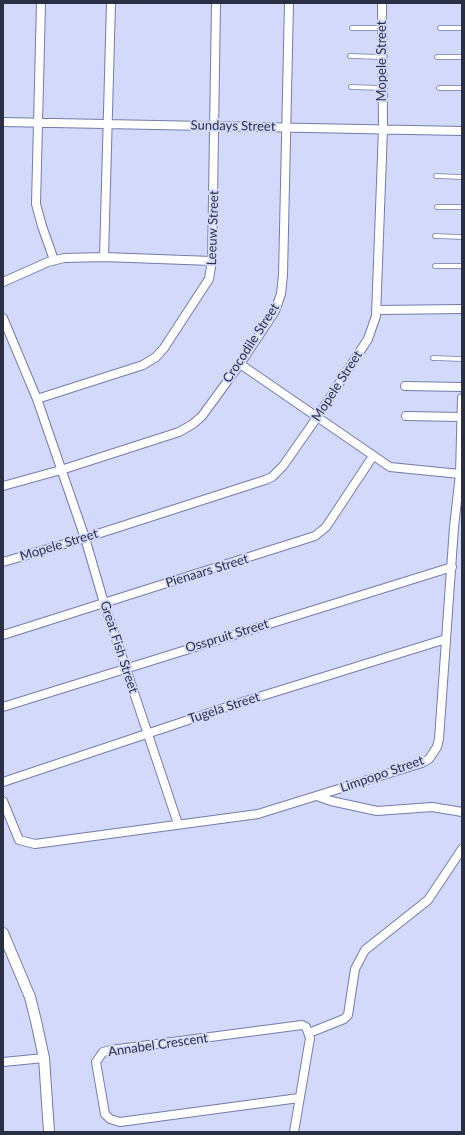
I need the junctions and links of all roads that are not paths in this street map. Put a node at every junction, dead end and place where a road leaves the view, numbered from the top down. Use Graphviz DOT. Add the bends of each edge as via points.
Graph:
graph roads {
  1 [pos="42,3"];
  2 [pos="111,3"];
  3 [pos="216,3"];
  4 [pos="288,3"];
  5 [pos="382,3"];
  6 [pos="352,28"];
  7 [pos="382,28"];
  8 [pos="440,28"];
  9 [pos="462,28"];
  10 [pos="350,56"];
  11 [pos="382,57"];
  12 [pos="437,57"];
  13 [pos="462,57"];
  14 [pos="351,87"];
  15 [pos="382,88"];
  16 [pos="439,88"];
  17 [pos="462,88"];
  18 [pos="3,122"];
  19 [pos="40,122"];
  20 [pos="107,124"];
  21 [pos="215,126"];
  22 [pos="285,127"];
  23 [pos="383,129"];
  24 [pos="462,131"];
  25 [pos="436,176"];
  26 [pos="462,177"];
  27 [pos="437,207"];
  28 [pos="462,207"];
  29 [pos="435,236"];
  30 [pos="462,237"];
  31 [pos="104,257"];
  32 [pos="54,260"];
  33 [pos="212,261"];
  34 [pos="436,266"];
  35 [pos="462,266"];
  36 [pos="3,282"];
  37 [pos="462,308"];
  38 [pos="377,310"];
  39 [pos="3,318"];
  40 [pos="433,358"];
  41 [pos="462,359"];
  42 [pos="240,364"];
  43 [pos="405,386"];
  44 [pos="462,387"];
  45 [pos="462,398"];
  46 [pos="37,399"];
  47 [pos="318,416"];
  48 [pos="406,416"];
  49 [pos="461,417"];
  50 [pos="373,456"];
  51 [pos="61,470"];
  52 [pos="460,474"];
  53 [pos="3,486"];
  54 [pos="85,538"];
  55 [pos="3,562"];
  56 [pos="452,567"];
  57 [pos="104,604"];
  58 [pos="3,635"];
  59 [pos="446,639"];
  60 [pos="125,668"];
  61 [pos="3,707"];
  62 [pos="148,734"];
  63 [pos="3,782"];
  64 [pos="317,796"];
  65 [pos="3,801"];
  66 [pos="462,812"];
  67 [pos="178,824"];
  68 [pos="462,849"];
  69 [pos="3,933"];
  70 [pos="309,1033"];
  71 [pos="44,1058"];
  72 [pos="3,1062"];
  73 [pos="299,1098"];
  74 [pos="50,1132"];
  75 [pos="294,1132"];
  1 -- 19 [label="street"];
  2 -- 20 [label="street"];
  3 -- 21 [label="street, Leeuw Street"];
  4 -- 22 [label="street, Crocodile Street"];
  5 -- 7 [label="street, Mopele Street"];
  6 -- 7 [label="lane"];
  7 -- 11 [label="street, Mopele Street"];
  8 -- 9 [label="lane"];
  10 -- 11 [label="lane"];
  11 -- 15 [label="street, Mopele Street"];
  12 -- 13 [label="lane"];
  14 -- 15 [label="lane"];
  15 -- 23 [label="street, Mopele Street"];
  16 -- 17 [label="lane"];
  18 -- 19 [label="street, Sundays Street"];
  19 -- 20 [label="street, Sundays Street"];
  19 -- 32 [label="street" via="37,209"];
  20 -- 21 [label="street, Sundays Street"];
  20 -- 31 [label="street"];
  21 -- 22 [label="street, Sundays Street"];
  21 -- 33 [label="street, Leeuw Street"];
  22 -- 23 [label="street, Sundays Street"];
  22 -- 42 [label="street, Crocodile Street" via="281,294 275,311"];
  23 -- 24 [label="street, Sundays Street"];
  23 -- 38 [label="street, Mopele Street"];
  25 -- 26 [label="lane"];
  27 -- 28 [label="lane"];
  29 -- 30 [label="lane"];
  31 -- 32 [label="street"];
  31 -- 33 [label="street"];
  32 -- 36 [label="street"];
  33 -- 46 [label="street, Leeuw Street" via="206,286 156,357 143,364"];
  34 -- 35 [label="lane"];
  37 -- 38 [label="street"];
  38 -- 47 [label="street, Mopele Street" via="368,339"];
  39 -- 46 [label="street, Great Fish Street"];
  40 -- 41 [label="lane"];
  42 -- 47 [label="street"];
  42 -- 51 [label="street, Crocodile Street" via="202,416 187,428"];
  43 -- 44 [label="street"];
  45 -- 49 [label="street, Limpopo Street"];
  46 -- 51 [label="street, Great Fish Street"];
  47 -- 50 [label="street"];
  47 -- 54 [label="street, Mopele Street" via="280,469 265,480"];
  48 -- 49 [label="street"];
  49 -- 52 [label="street, Limpopo Street"];
  50 -- 52 [label="street" via="397,469"];
  50 -- 57 [label="street, Pienaars Street" via="326,526 316,536"];
  51 -- 53 [label="street, Crocodile Street"];
  51 -- 54 [label="street, Great Fish Street"];
  52 -- 56 [label="street, Limpopo Street"];
  54 -- 55 [label="street, Mopele Street"];
  54 -- 57 [label="street, Great Fish Street"];
  56 -- 59 [label="street, Limpopo Street"];
  56 -- 60 [label="street, Osspruit Street"];
  57 -- 58 [label="street, Pienaars Street"];
  57 -- 60 [label="street, Great Fish Street"];
  59 -- 62 [label="street, Tugela Street"];
  59 -- 64 [label="street, Limpopo Street" via="439,739 434,754 422,763"];
  60 -- 61 [label="street, Osspruit Street"];
  60 -- 62 [label="street, Great Fish Street"];
  62 -- 63 [label="street, Tugela Street"];
  62 -- 67 [label="street, Great Fish Street"];
  64 -- 66 [label="street" via="377,811 432,807"];
  64 -- 67 [label="street, Limpopo Street" via="249,816"];
  65 -- 67 [label="street, Limpopo Street" via="19,840 35,844"];
  68 -- 70 [label="street" via="428,900 365,950 355,969 348,1015"];
  69 -- 71 [label="street" via="30,997"];
  70 -- 73 [label="street"];
  70 -- 73 [label="street, Annabel Crescent" via="302,1025 111,1050 103,1052 96,1062 105,1114 110,1119 120,1122"];
  71 -- 72 [label="street"];
  71 -- 74 [label="street"];
  73 -- 75 [label="street"];
}
